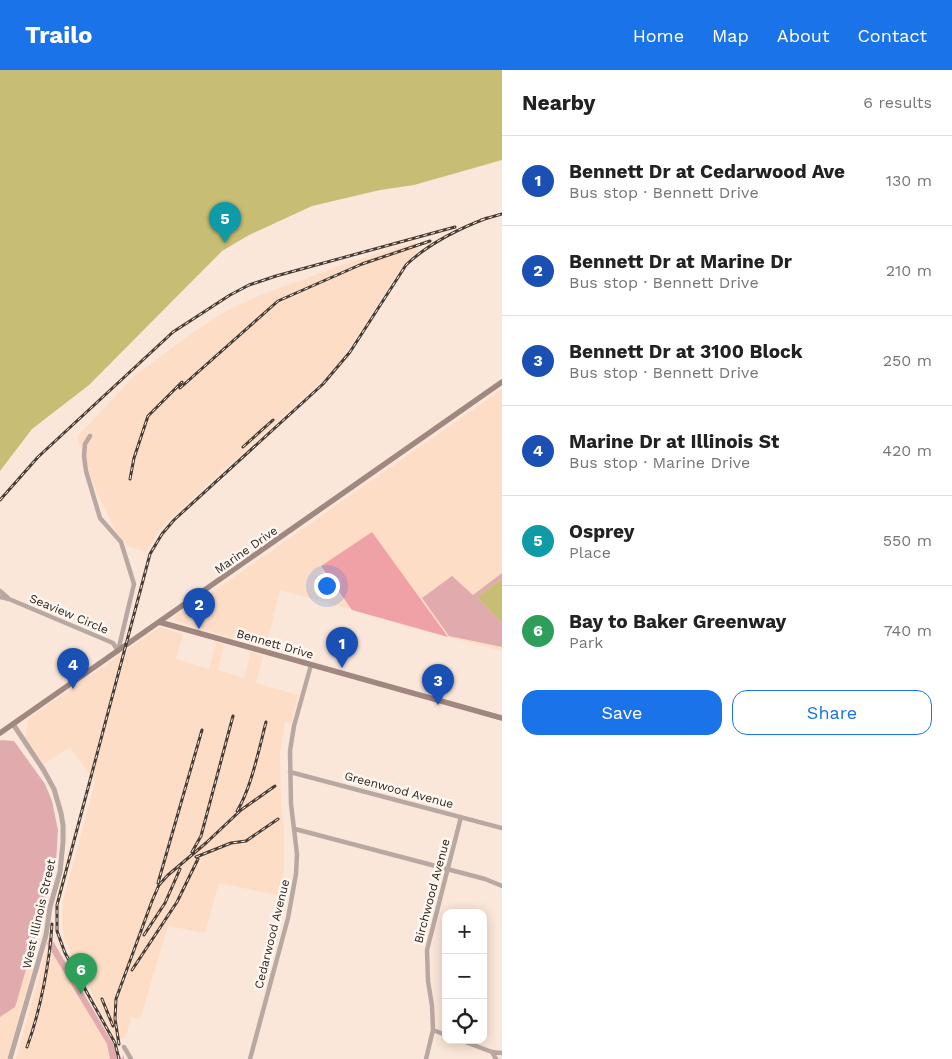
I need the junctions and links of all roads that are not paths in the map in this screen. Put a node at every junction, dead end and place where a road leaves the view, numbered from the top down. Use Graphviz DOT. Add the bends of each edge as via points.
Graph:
graph roads {
  1 [pos="502,382"];
  2 [pos="90,436"];
  3 [pos="0,591"];
  4 [pos="0,597"];
  5 [pos="9,599"];
  6 [pos="159,622"];
  7 [pos="118,651"];
  8 [pos="311,665"];
  9 [pos="502,718"];
  10 [pos="13,724"];
  11 [pos="0,733"];
  12 [pos="290,772"];
  13 [pos="462,817"];
  14 [pos="502,828"];
  15 [pos="295,829"];
  16 [pos="448,869"];
  17 [pos="502,886"];
  18 [pos="433,1030"];
  19 [pos="442,1033"];
  20 [pos="471,1044"];
  21 [pos="124,1047"];
  22 [pos="492,1052"];
  23 [pos="502,1053"];
  24 [pos="10,1059"];
  25 [pos="131,1059"];
  26 [pos="250,1059"];
  27 [pos="426,1059"];
  28 [pos="496,1059"];
  1 -- 6 [label="main road, Marine Drive"];
  2 -- 7 [label="street" via="85,444 86,471 100,518 121,542 134,584"];
  3 -- 5 [label="street, Seaview Circle"];
  4 -- 5 [label="street, Seaview Circle"];
  5 -- 7 [label="street, Seaview Circle" via="113,643"];
  6 -- 7 [label="main road, Marine Drive"];
  6 -- 8 [label="main road, Bennett Drive"];
  7 -- 10 [label="main road, Marine Drive"];
  8 -- 9 [label="main road, Bennett Drive"];
  8 -- 12 [label="street, Cedarwood Avenue" via="294,726"];
  10 -- 11 [label="main road, Marine Drive"];
  10 -- 24 [label="street, West Illinois Street" via="54,789 63,825 63,848 46,935"];
  12 -- 13 [label="street, Greenwood Avenue"];
  12 -- 15 [label="street, Cedarwood Avenue"];
  13 -- 14 [label="street, Greenwood Avenue"];
  13 -- 16 [label="street, Birchwood Avenue"];
  15 -- 16 [label="street"];
  15 -- 26 [label="street, Cedarwood Avenue" via="296,874 289,910"];
  16 -- 17 [label="street"];
  16 -- 18 [label="street, Birchwood Avenue" via="426,950"];
  18 -- 19 [label="street"];
  18 -- 27 [label="street, Birchwood Avenue"];
  20 -- 22 [label="street"];
  21 -- 25 [label="street"];
  22 -- 23 [label="street"];
  22 -- 28 [label="street"];
}
